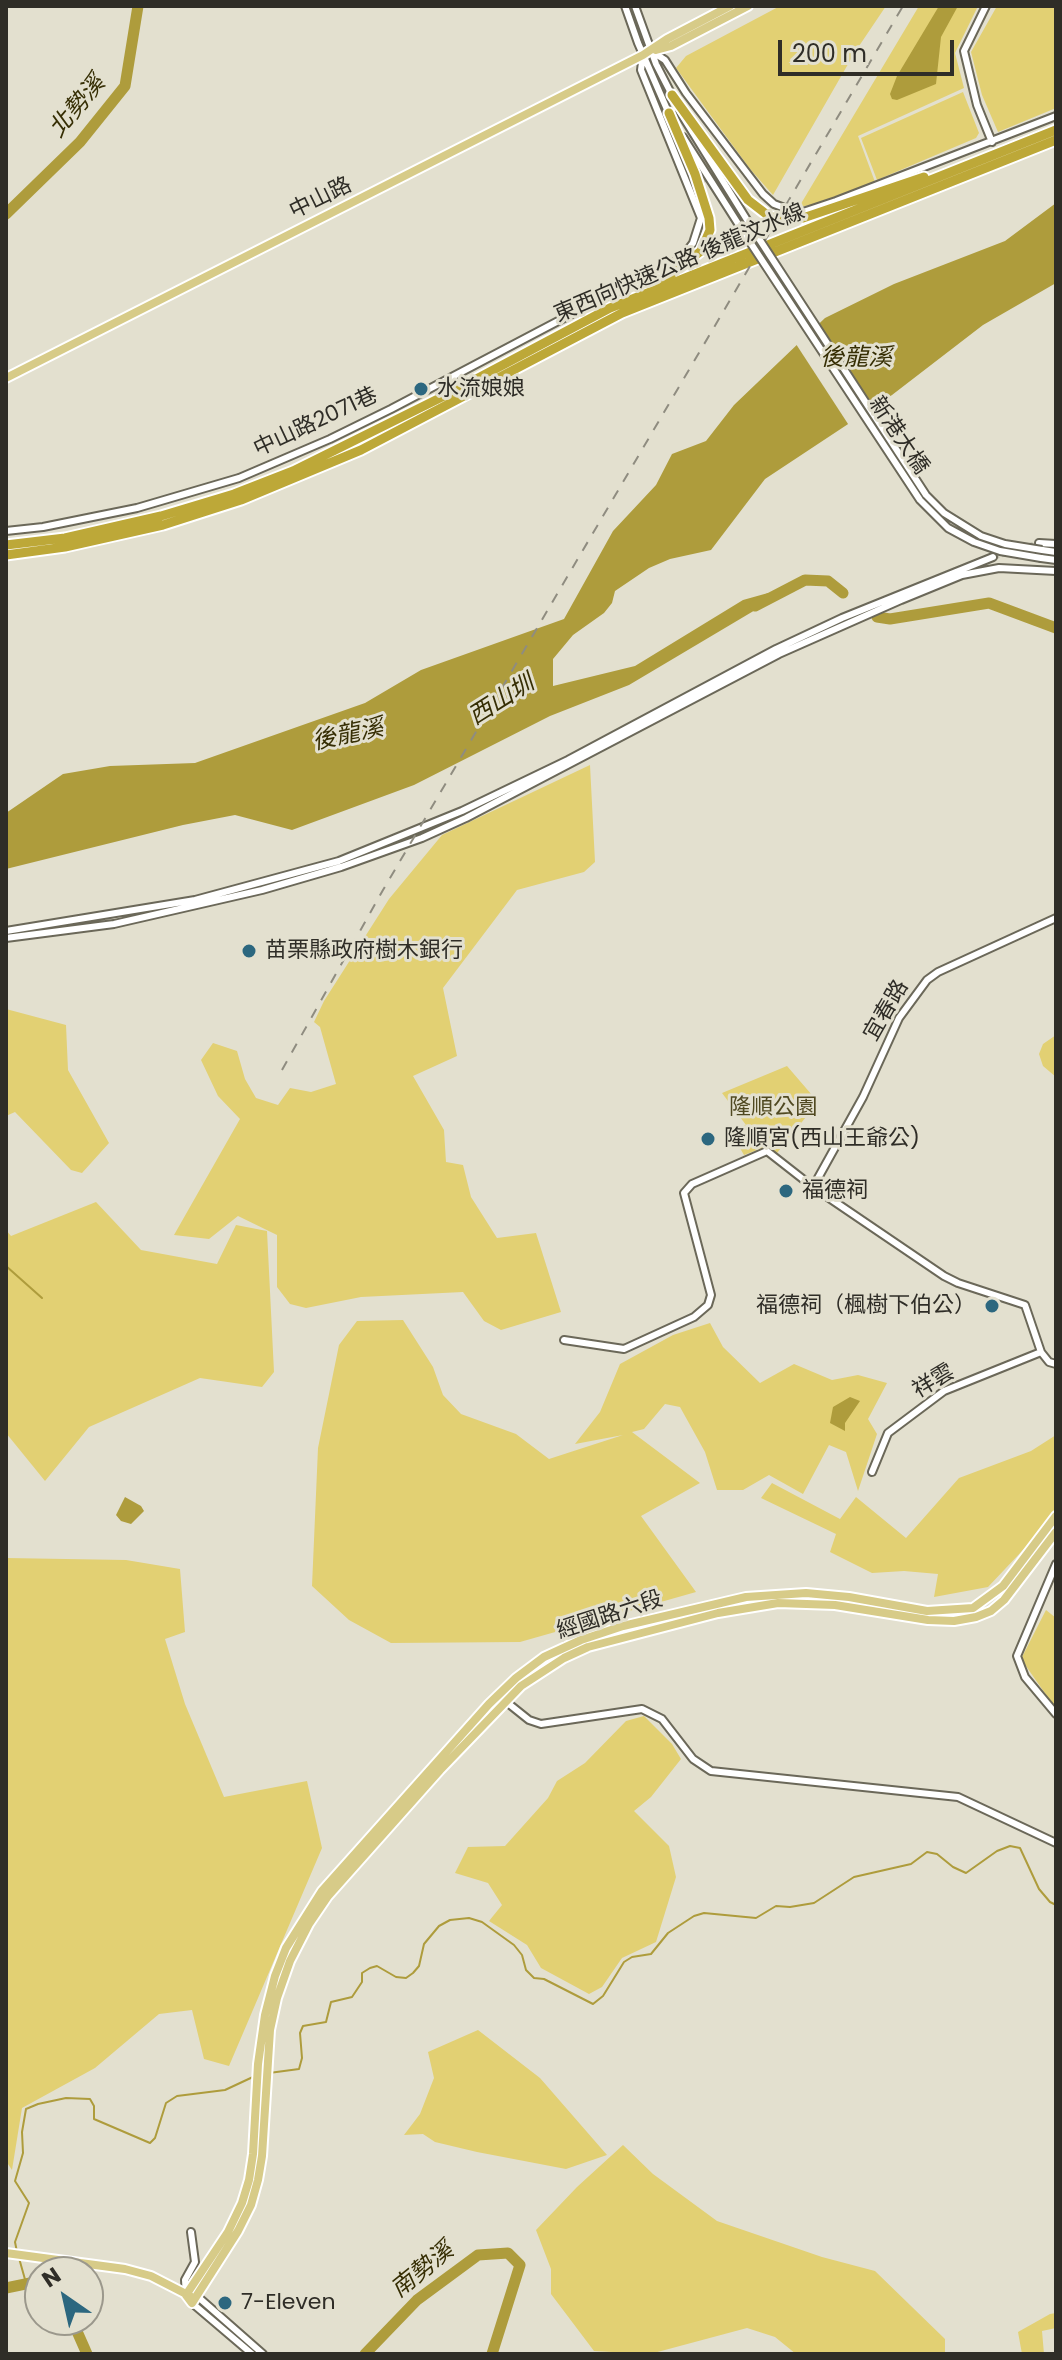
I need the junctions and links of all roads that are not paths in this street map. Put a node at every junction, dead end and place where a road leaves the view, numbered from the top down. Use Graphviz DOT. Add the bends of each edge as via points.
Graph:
graph roads {
  1 [pos="625,6"];
  2 [pos="635,6"];
  3 [pos="730,6"];
  4 [pos="746,6"];
  5 [pos="986,6"];
  6 [pos="647,53"];
  7 [pos="672,95"];
  8 [pos="669,113"];
  9 [pos="1056,116"];
  10 [pos="1056,130"];
  11 [pos="1056,140"];
  12 [pos="992,142"];
  13 [pos="1013,152"];
  14 [pos="992,155"];
  15 [pos="742,166"];
  16 [pos="729,171"];
  17 [pos="649,291"];
  18 [pos="6,378"];
  19 [pos="6,531"];
  20 [pos="1056,544"];
  21 [pos="6,545"];
  22 [pos="1040,546"];
  23 [pos="1056,552"];
  24 [pos="6,555"];
  25 [pos="993,557"];
  26 [pos="1056,560"];
  27 [pos="1056,571"];
  28 [pos="1056,918"];
  29 [pos="6,931"];
  30 [pos="6,938"];
  31 [pos="813,1187"];
  32 [pos="564,1340"];
  33 [pos="1041,1352"];
  34 [pos="1056,1364"];
  35 [pos="872,1472"];
  36 [pos="1056,1516"];
  37 [pos="1056,1532"];
  38 [pos="1056,1564"];
  39 [pos="800,1598"];
  40 [pos="502,1698"];
  41 [pos="1056,1714"];
  42 [pos="1056,1843"];
  43 [pos="262,2077"];
  44 [pos="191,2232"];
  45 [pos="10,2253"];
  46 [pos="192,2298"];
  47 [pos="252,2354"];
  48 [pos="263,2354"];
  1 -- 6 [label="street"];
  2 -- 6 [label="street"];
  3 -- 6 [label="main road"];
  4 -- 6 [label="main road"];
  5 -- 12 [label="street" via="964,51"];
  6 -- 7 [label="street, 新港大橋"];
  6 -- 8 [label="street, 新港大橋"];
  6 -- 15 [label="street" via="665,60"];
  6 -- 18 [label="main road, 中山路"];
  6 -- 19 [label="street, 中山路2071巷" via="641,70 701,218 683,256 318,444 198,492"];
  7 -- 14 [label="highway" via="748,200 770,217 803,218"];
  7 -- 22 [label="street, 新港大橋, bridge" via="691,133 926,495 981,536"];
  8 -- 17 [label="highway" via="695,174 710,230 701,251"];
  8 -- 26 [label="street, 新港大橋, bridge" via="920,500 948,528 974,542"];
  9 -- 12 [label="street"];
  10 -- 13 [label="highway, 東西向快速公路 後龍汶水線"];
  11 -- 13 [label="highway, 東西向快速公路 後龍汶水線"];
  12 -- 15 [label="street" via="803,212 774,204"];
  13 -- 14 [label="highway, 東西向快速公路 後龍汶水線"];
  13 -- 24 [label="highway, 東西向快速公路 後龍汶水線" via="622,313 361,450 241,500 163,525"];
  14 -- 17 [label="highway, 東西向快速公路 後龍汶水線"];
  15 -- 16 [label="street"];
  17 -- 21 [label="highway, 東西向快速公路 後龍汶水線" via="293,471 161,516"];
  20 -- 22 [label="street"];
  22 -- 23 [label="street, 新港大橋"];
  25 -- 29 [label="street" via="842,618 568,760 417,831 339,861 195,900"];
  27 -- 30 [label="street" via="999,568 962,575 901,600 779,654 466,818 341,867 142,918"];
  28 -- 31 [label="street, 宜春路" via="927,980 899,1018"];
  31 -- 32 [label="street" via="767,1151 692,1184 684,1193 711,1295 708,1305 694,1317 624,1349"];
  31 -- 33 [label="street" via="944,1276 1025,1305"];
  33 -- 34 [label="street"];
  33 -- 35 [label="street, 祥雲" via="944,1391 888,1433"];
  36 -- 39 [label="main road, 經國路六段" via="1003,1586 973,1608 927,1611 849,1597"];
  37 -- 39 [label="main road, 經國路六段" via="1004,1600 976,1617 928,1620"];
  38 -- 41 [label="street" via="1017,1656 1025,1677"];
  39 -- 40 [label="main road, 經國路六段" via="746,1597 581,1640 544,1657"];
  40 -- 42 [label="street" via="541,1724 642,1709 662,1719 693,1759 711,1771 958,1797"];
  40 -- 43 [label="main road, 經國路六段" via="309,1924 277,1998"];
  40 -- 43 [label="main road, 經國路六段" via="352,1856 302,1919 275,1976 265,2015 258,2064"];
  43 -- 46 [label="main road" via="262,2156 251,2205"];
  44 -- 46 [label="street" via="195,2262 185,2280"];
  45 -- 46 [label="main road" via="125,2269"];
  46 -- 47 [label="street"];
  46 -- 48 [label="street"];
}
